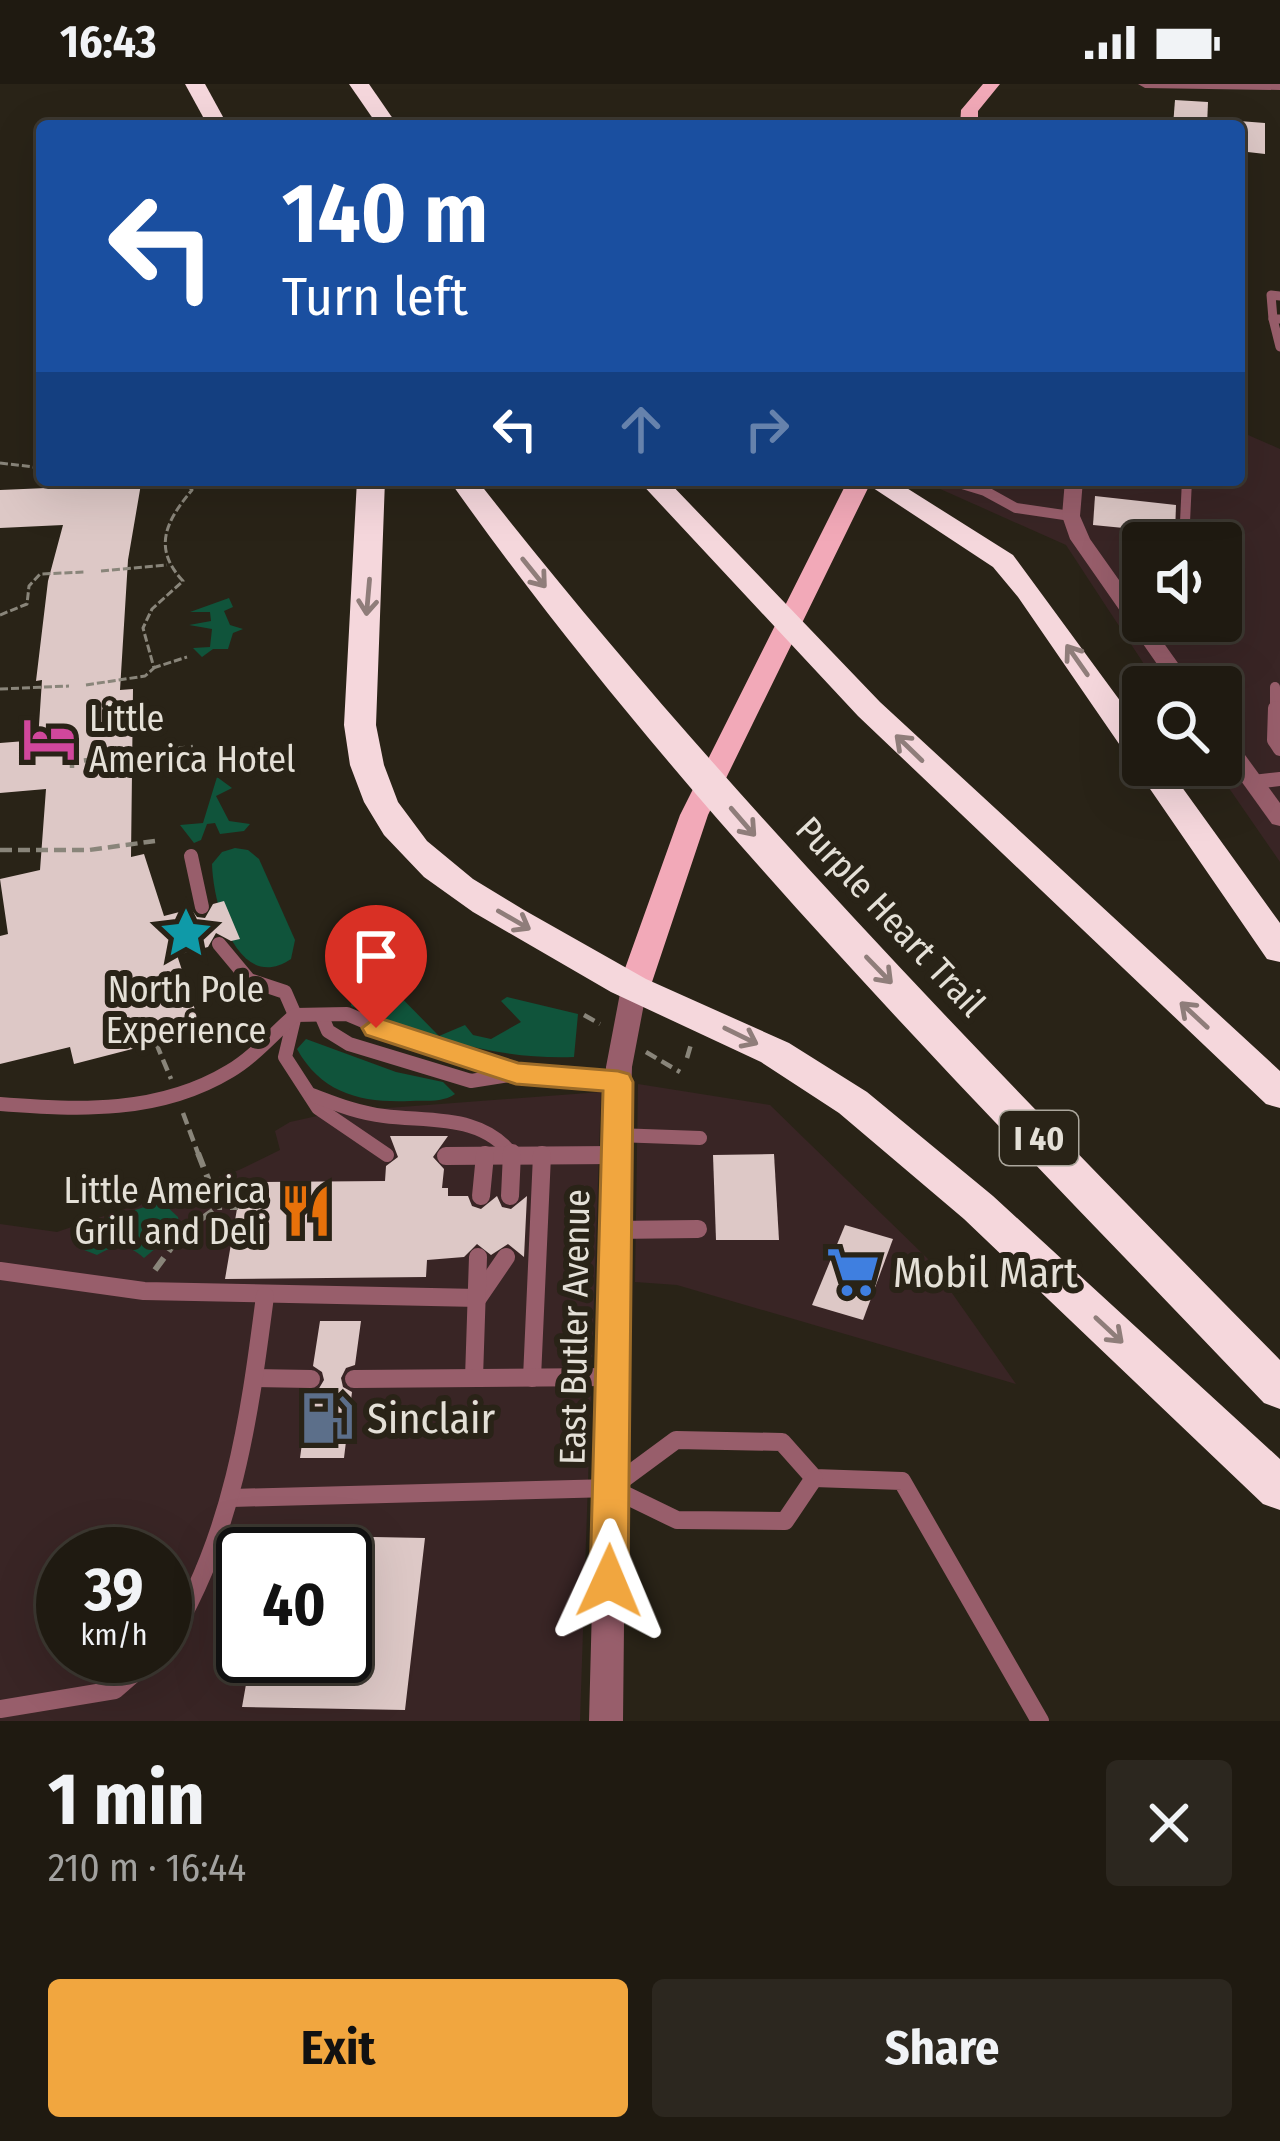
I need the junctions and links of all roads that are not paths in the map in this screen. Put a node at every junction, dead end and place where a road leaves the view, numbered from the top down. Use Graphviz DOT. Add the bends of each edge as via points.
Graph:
graph roads {
  1 [pos="195,84"];
  2 [pos="348,84"];
  3 [pos="359,84"];
  4 [pos="992,84"];
  5 [pos="1145,84"];
  6 [pos="1280,86"];
  7 [pos="213,120"];
  8 [pos="370,120"];
  9 [pos="384,120"];
  10 [pos="969,120"];
  11 [pos="1280,296"];
  12 [pos="1276,319"];
  13 [pos="1280,347"];
  14 [pos="371,486"];
  15 [pos="468,486"];
  16 [pos="658,486"];
  17 [pos="857,486"];
  18 [pos="884,486"];
  19 [pos="971,486"];
  20 [pos="1073,486"];
  21 [pos="1187,486"];
  22 [pos="1071,516"];
  23 [pos="1185,522"];
  24 [pos="1169,666"];
  25 [pos="1275,687"];
  26 [pos="1122,725"];
  27 [pos="1280,748"];
  28 [pos="1242,767"];
  29 [pos="1280,779"];
  30 [pos="1253,782"];
  31 [pos="1164,786"];
  32 [pos="1280,819"];
  33 [pos="191,856"];
  34 [pos="202,907"];
  35 [pos="219,944"];
  36 [pos="1280,950"];
  37 [pos="634,988"];
  38 [pos="296,1016"];
  39 [pos="322,1017"];
  40 [pos="516,1073"];
  41 [pos="618,1082"];
  42 [pos="1280,1094"];
  43 [pos="312,1095"];
  44 [pos="0,1104"];
  45 [pos="700,1138"];
  46 [pos="615,1145"];
  47 [pos="514,1154"];
  48 [pos="388,1155"];
  49 [pos="484,1155"];
  50 [pos="542,1155"];
  51 [pos="446,1156"];
  52 [pos="482,1196"];
  53 [pos="510,1196"];
  54 [pos="698,1229"];
  55 [pos="613,1230"];
  56 [pos="478,1257"];
  57 [pos="506,1257"];
  58 [pos="0,1271"];
  59 [pos="265,1296"];
  60 [pos="478,1298"];
  61 [pos="612,1377"];
  62 [pos="254,1378"];
  63 [pos="311,1378"];
  64 [pos="474,1378"];
  65 [pos="532,1378"];
  66 [pos="354,1379"];
  67 [pos="1280,1390"];
  68 [pos="814,1478"];
  69 [pos="611,1488"];
  70 [pos="1280,1489"];
  71 [pos="232,1498"];
  72 [pos="192,1605"];
  73 [pos="123,1683"];
  74 [pos="0,1709"];
  75 [pos="606,1721"];
  76 [pos="1040,1721"];
  1 -- 7 [label="highway"];
  2 -- 8 [label="highway"];
  3 -- 9 [label="highway"];
  4 -- 10 [label="main road"];
  5 -- 6 [label="street"];
  11 -- 12 [label="lane" via="1270,295"];
  12 -- 13 [label="lane"];
  14 -- 37 [label="highway, one-way" via="359,717 380,799 411,844 474,896"];
  15 -- 67 [label="highway, Purple Heart Trail / I 40, one-way" via="798,886"];
  42 -- 16 [label="highway, one-way" via="869,709"];
  17 -- 37 [label="main road, East Butler Avenue" via="694,815"];
  26 -- 18 [label="highway, one-way" via="1003,561"];
  19 -- 22 [label="lane" via="1016,508"];
  20 -- 22 [label="street"];
  21 -- 23 [label="lane"];
  22 -- 24 [label="street"];
  25 -- 27 [label="lane"];
  28 -- 30 [label="street"];
  29 -- 30 [label="lane"];
  30 -- 32 [label="street"];
  31 -- 36 [label="highway"];
  33 -- 34 [label="lane"];
  35 -- 38 [label="lane" via="249,980 285,992"];
  37 -- 41 [label="street, East Butler Avenue"];
  37 -- 70 [label="highway, one-way" via="820,1078 956,1188"];
  38 -- 39 [label="lane"];
  38 -- 43 [label="lane" via="285,1057"];
  38 -- 44 [label="lane" via="232,1070 176,1096 96,1111"];
  39 -- 40 [label="lane" via="346,1014"];
  39 -- 40 [label="lane" via="349,1044 406,1065 471,1082"];
  40 -- 41 [label="lane"];
  41 -- 46 [label="street, East Butler Avenue"];
  43 -- 47 [label="lane" via="367,1114 448,1118 498,1135"];
  43 -- 48 [label="lane" via="318,1108"];
  45 -- 46 [label="lane"];
  46 -- 50 [label="lane"];
  46 -- 55 [label="street, East Butler Avenue"];
  47 -- 49 [label="lane"];
  47 -- 50 [label="lane"];
  47 -- 53 [label="lane"];
  49 -- 51 [label="lane"];
  49 -- 52 [label="lane"];
  50 -- 65 [label="lane"];
  54 -- 55 [label="lane"];
  55 -- 61 [label="street, East Butler Avenue"];
  56 -- 60 [label="lane"];
  57 -- 60 [label="lane"];
  58 -- 59 [label="lane" via="144,1291"];
  59 -- 60 [label="lane"];
  59 -- 62 [label="lane"];
  60 -- 64 [label="lane"];
  61 -- 65 [label="lane"];
  61 -- 69 [label="street, East Butler Avenue"];
  62 -- 63 [label="lane"];
  62 -- 71 [label="lane"];
  64 -- 65 [label="lane"];
  64 -- 66 [label="lane"];
  68 -- 69 [label="lane" via="785,1521 677,1520"];
  68 -- 69 [label="lane" via="782,1442 676,1440"];
  68 -- 76 [label="lane" via="902,1481"];
  69 -- 71 [label="lane"];
  69 -- 75 [label="street, East Butler Avenue"];
  71 -- 72 [label="lane"];
  73 -- 74 [label="lane"];
}
